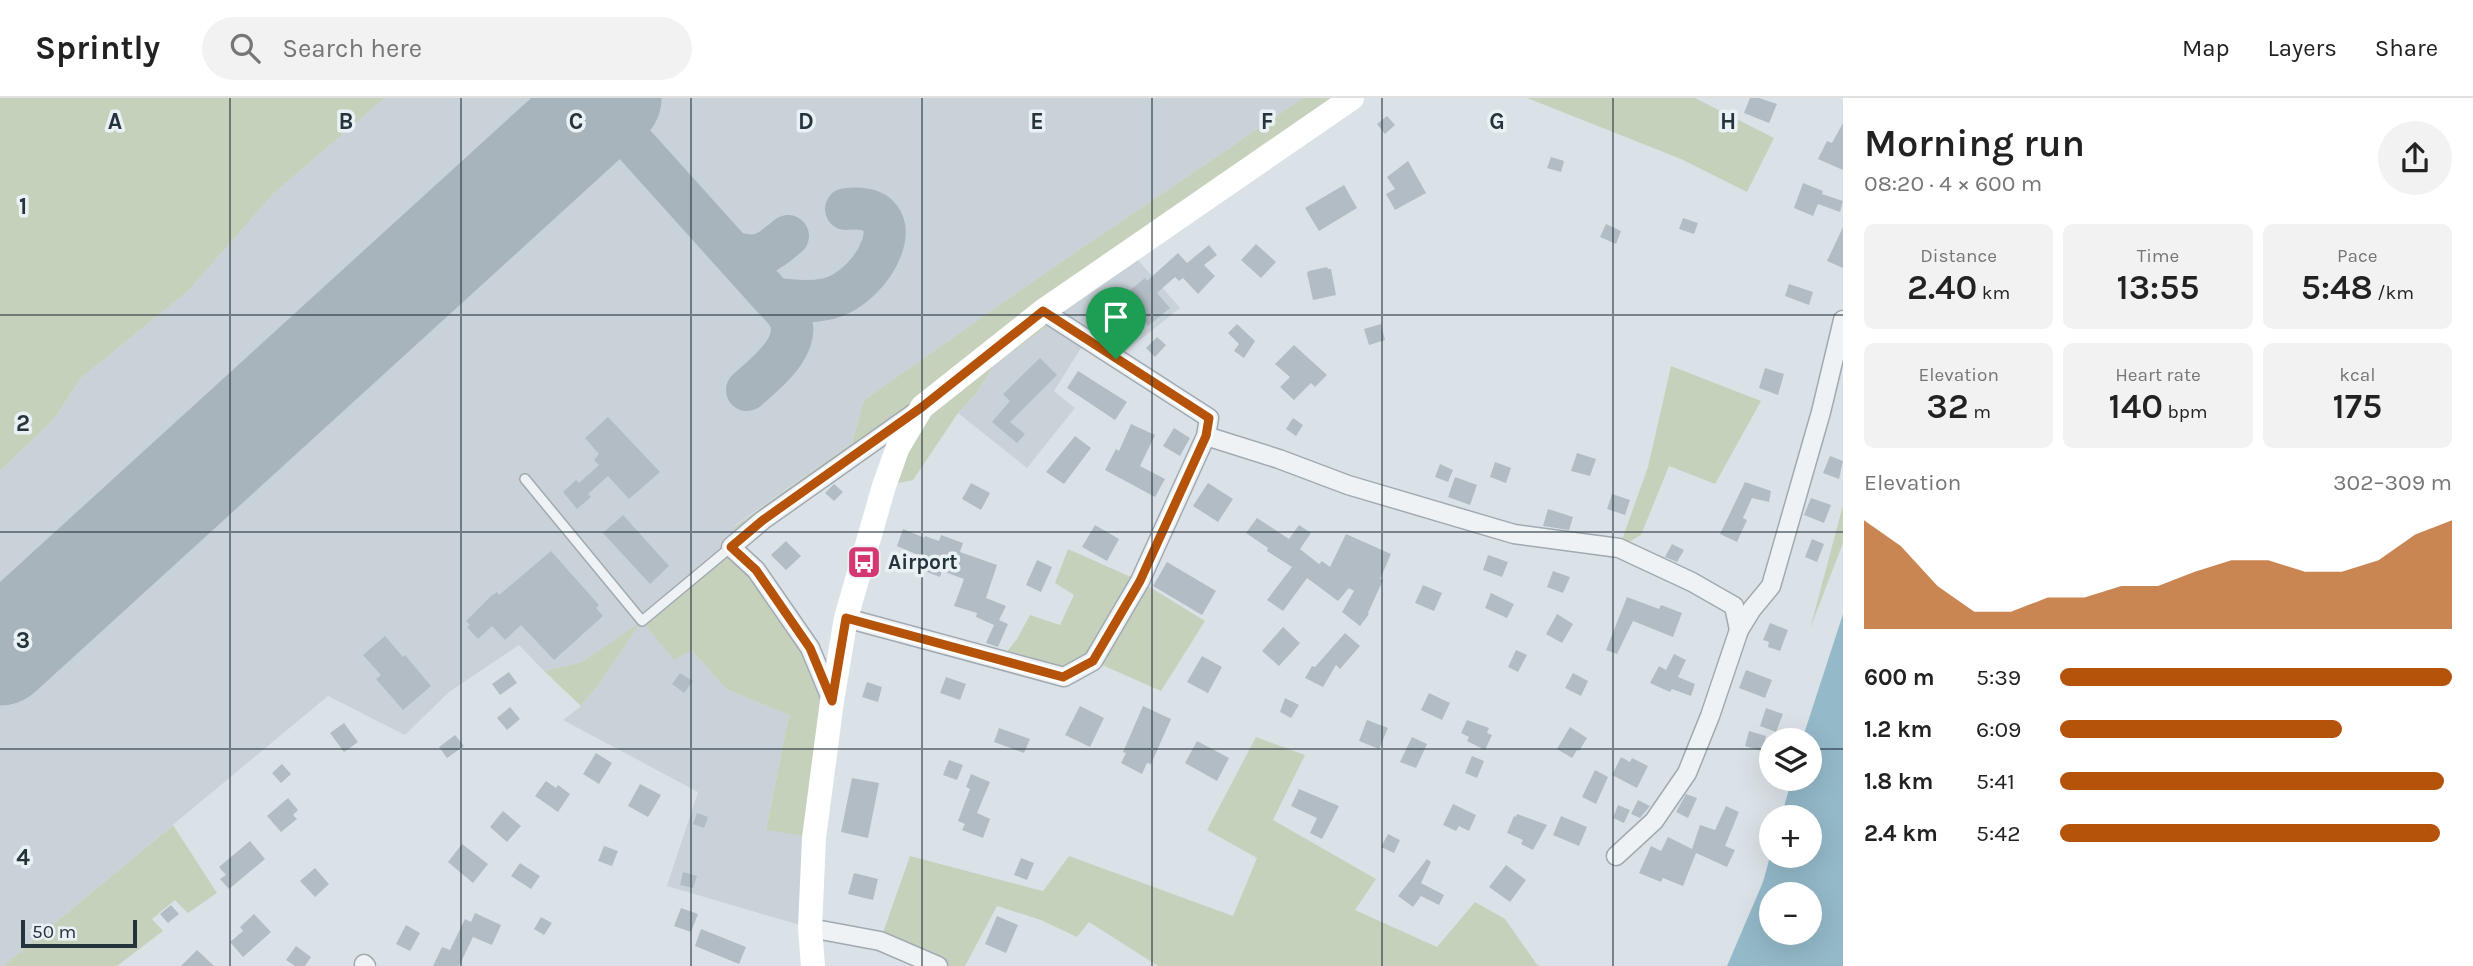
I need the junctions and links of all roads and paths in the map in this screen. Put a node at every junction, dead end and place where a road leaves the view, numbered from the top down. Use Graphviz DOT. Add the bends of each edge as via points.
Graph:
graph roads {
  1 [pos="1352,98"];
  2 [pos="1043,311"];
  3 [pos="1843,320"];
  4 [pos="922,407"];
  5 [pos="1206,436"];
  6 [pos="525,479"];
  7 [pos="731,547"];
  8 [pos="846,618"];
  9 [pos="1739,630"];
  10 [pos="832,701"];
  11 [pos="1616,856"];
  12 [pos="810,928"];
  13 [pos="813,966"];
  14 [pos="938,966"];
  1 -- 2 [label="main road"];
  2 -- 4 [label="main road"];
  2 -- 5 [label="street" via="1209,418"];
  3 -- 9 [label="street" via="1771,586"];
  4 -- 7 [label="street"];
  4 -- 8 [label="main road" via="898,447"];
  5 -- 8 [label="street" via="1140,581 1093,661 1063,677"];
  5 -- 9 [label="street" via="1348,485 1514,534 1619,548 1734,606"];
  6 -- 7 [label="lane" via="642,621"];
  7 -- 10 [label="street" via="756,570 810,648"];
  8 -- 10 [label="main road"];
  9 -- 11 [label="street" via="1687,773 1654,821"];
  10 -- 12 [label="main road" via="814,838"];
  12 -- 13 [label="main road"];
  12 -- 14 [label="street" via="880,941"];
}
